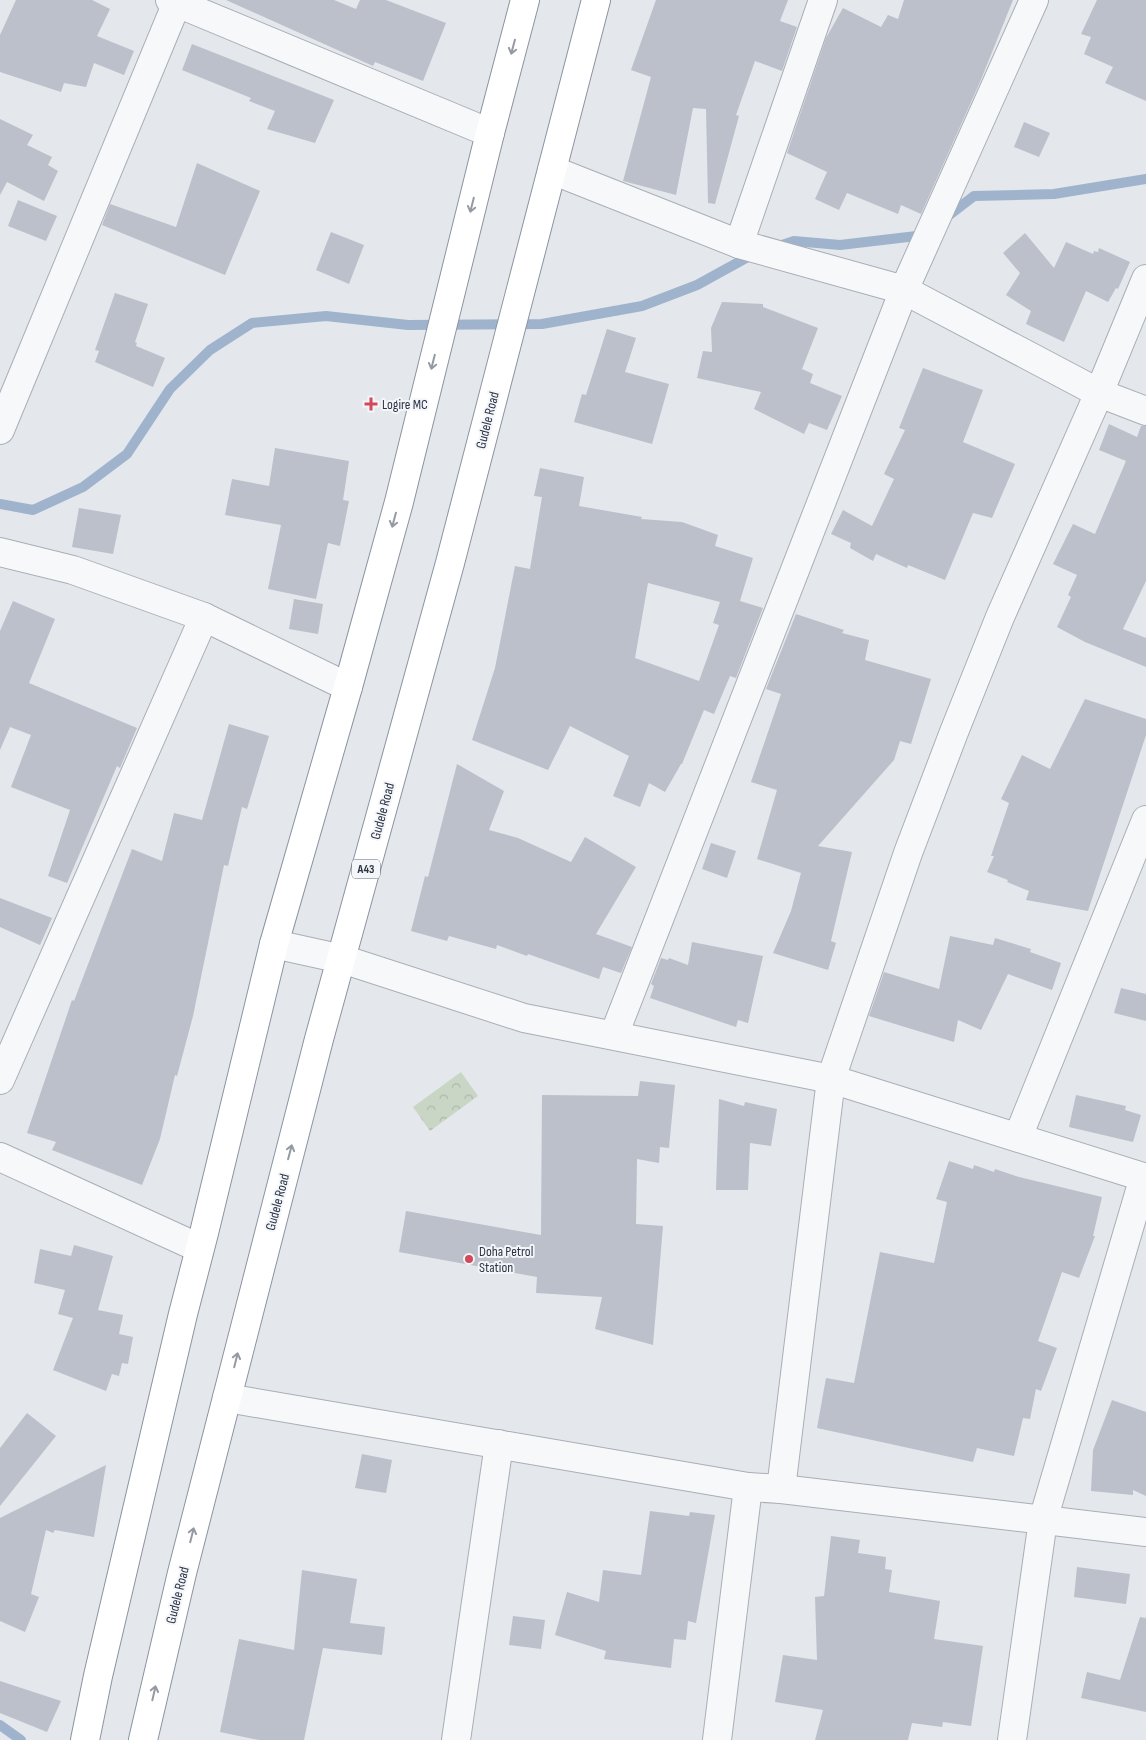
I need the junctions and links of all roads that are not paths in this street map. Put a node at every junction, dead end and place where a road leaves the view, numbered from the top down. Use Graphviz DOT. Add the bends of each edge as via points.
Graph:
graph roads {
  1 [pos="525,0"];
  2 [pos="596,0"];
  3 [pos="823,0"];
  4 [pos="1034,0"];
  5 [pos="175,1"];
  6 [pos="490,133"];
  7 [pos="552,170"];
  8 [pos="739,244"];
  9 [pos="1146,279"];
  10 [pos="904,290"];
  11 [pos="1099,392"];
  12 [pos="1146,411"];
  13 [pos="0,430"];
  14 [pos="0,552"];
  15 [pos="204,618"];
  16 [pos="348,687"];
  17 [pos="1146,820"];
  18 [pos="274,944"];
  19 [pos="342,959"];
  20 [pos="614,1036"];
  21 [pos="831,1079"];
  22 [pos="0,1080"];
  23 [pos="1018,1137"];
  24 [pos="0,1157"];
  25 [pos="1145,1177"];
  26 [pos="200,1248"];
  27 [pos="227,1398"];
  28 [pos="499,1444"];
  29 [pos="748,1487"];
  30 [pos="781,1488"];
  31 [pos="1043,1520"];
  32 [pos="1146,1532"];
  33 [pos="85,1740"];
  34 [pos="143,1740"];
  35 [pos="456,1740"];
  36 [pos="717,1740"];
  37 [pos="1012,1740"];
  1 -- 6 [label="highway, one-way"];
  2 -- 7 [label="highway, Gudele Road / A43"];
  3 -- 8 [label="street"];
  4 -- 10 [label="street"];
  5 -- 6 [label="street"];
  5 -- 13 [label="street"];
  6 -- 16 [label="highway, one-way" via="399,502"];
  7 -- 8 [label="street"];
  7 -- 19 [label="highway, Gudele Road / A43" via="448,572"];
  8 -- 10 [label="street"];
  9 -- 11 [label="street"];
  10 -- 11 [label="street"];
  10 -- 20 [label="street"];
  11 -- 12 [label="street"];
  11 -- 21 [label="street" via="1000,617 954,732 908,853"];
  14 -- 15 [label="street" via="73,570"];
  15 -- 16 [label="street"];
  15 -- 22 [label="street"];
  16 -- 18 [label="highway"];
  17 -- 23 [label="street"];
  18 -- 19 [label="street"];
  18 -- 26 [label="highway"];
  19 -- 20 [label="street" via="524,1018"];
  27 -- 19 [label="highway, Gudele Road / A43, one-way"];
  20 -- 21 [label="street"];
  21 -- 23 [label="street"];
  21 -- 30 [label="street"];
  23 -- 25 [label="street"];
  24 -- 26 [label="street"];
  25 -- 31 [label="street"];
  26 -- 33 [label="highway"];
  27 -- 28 [label="street"];
  34 -- 27 [label="highway, Gudele Road / A43, one-way"];
  28 -- 29 [label="street"];
  28 -- 35 [label="street"];
  29 -- 30 [label="street"];
  29 -- 36 [label="street"];
  30 -- 31 [label="street"];
  31 -- 32 [label="street"];
  31 -- 37 [label="street"];
}
